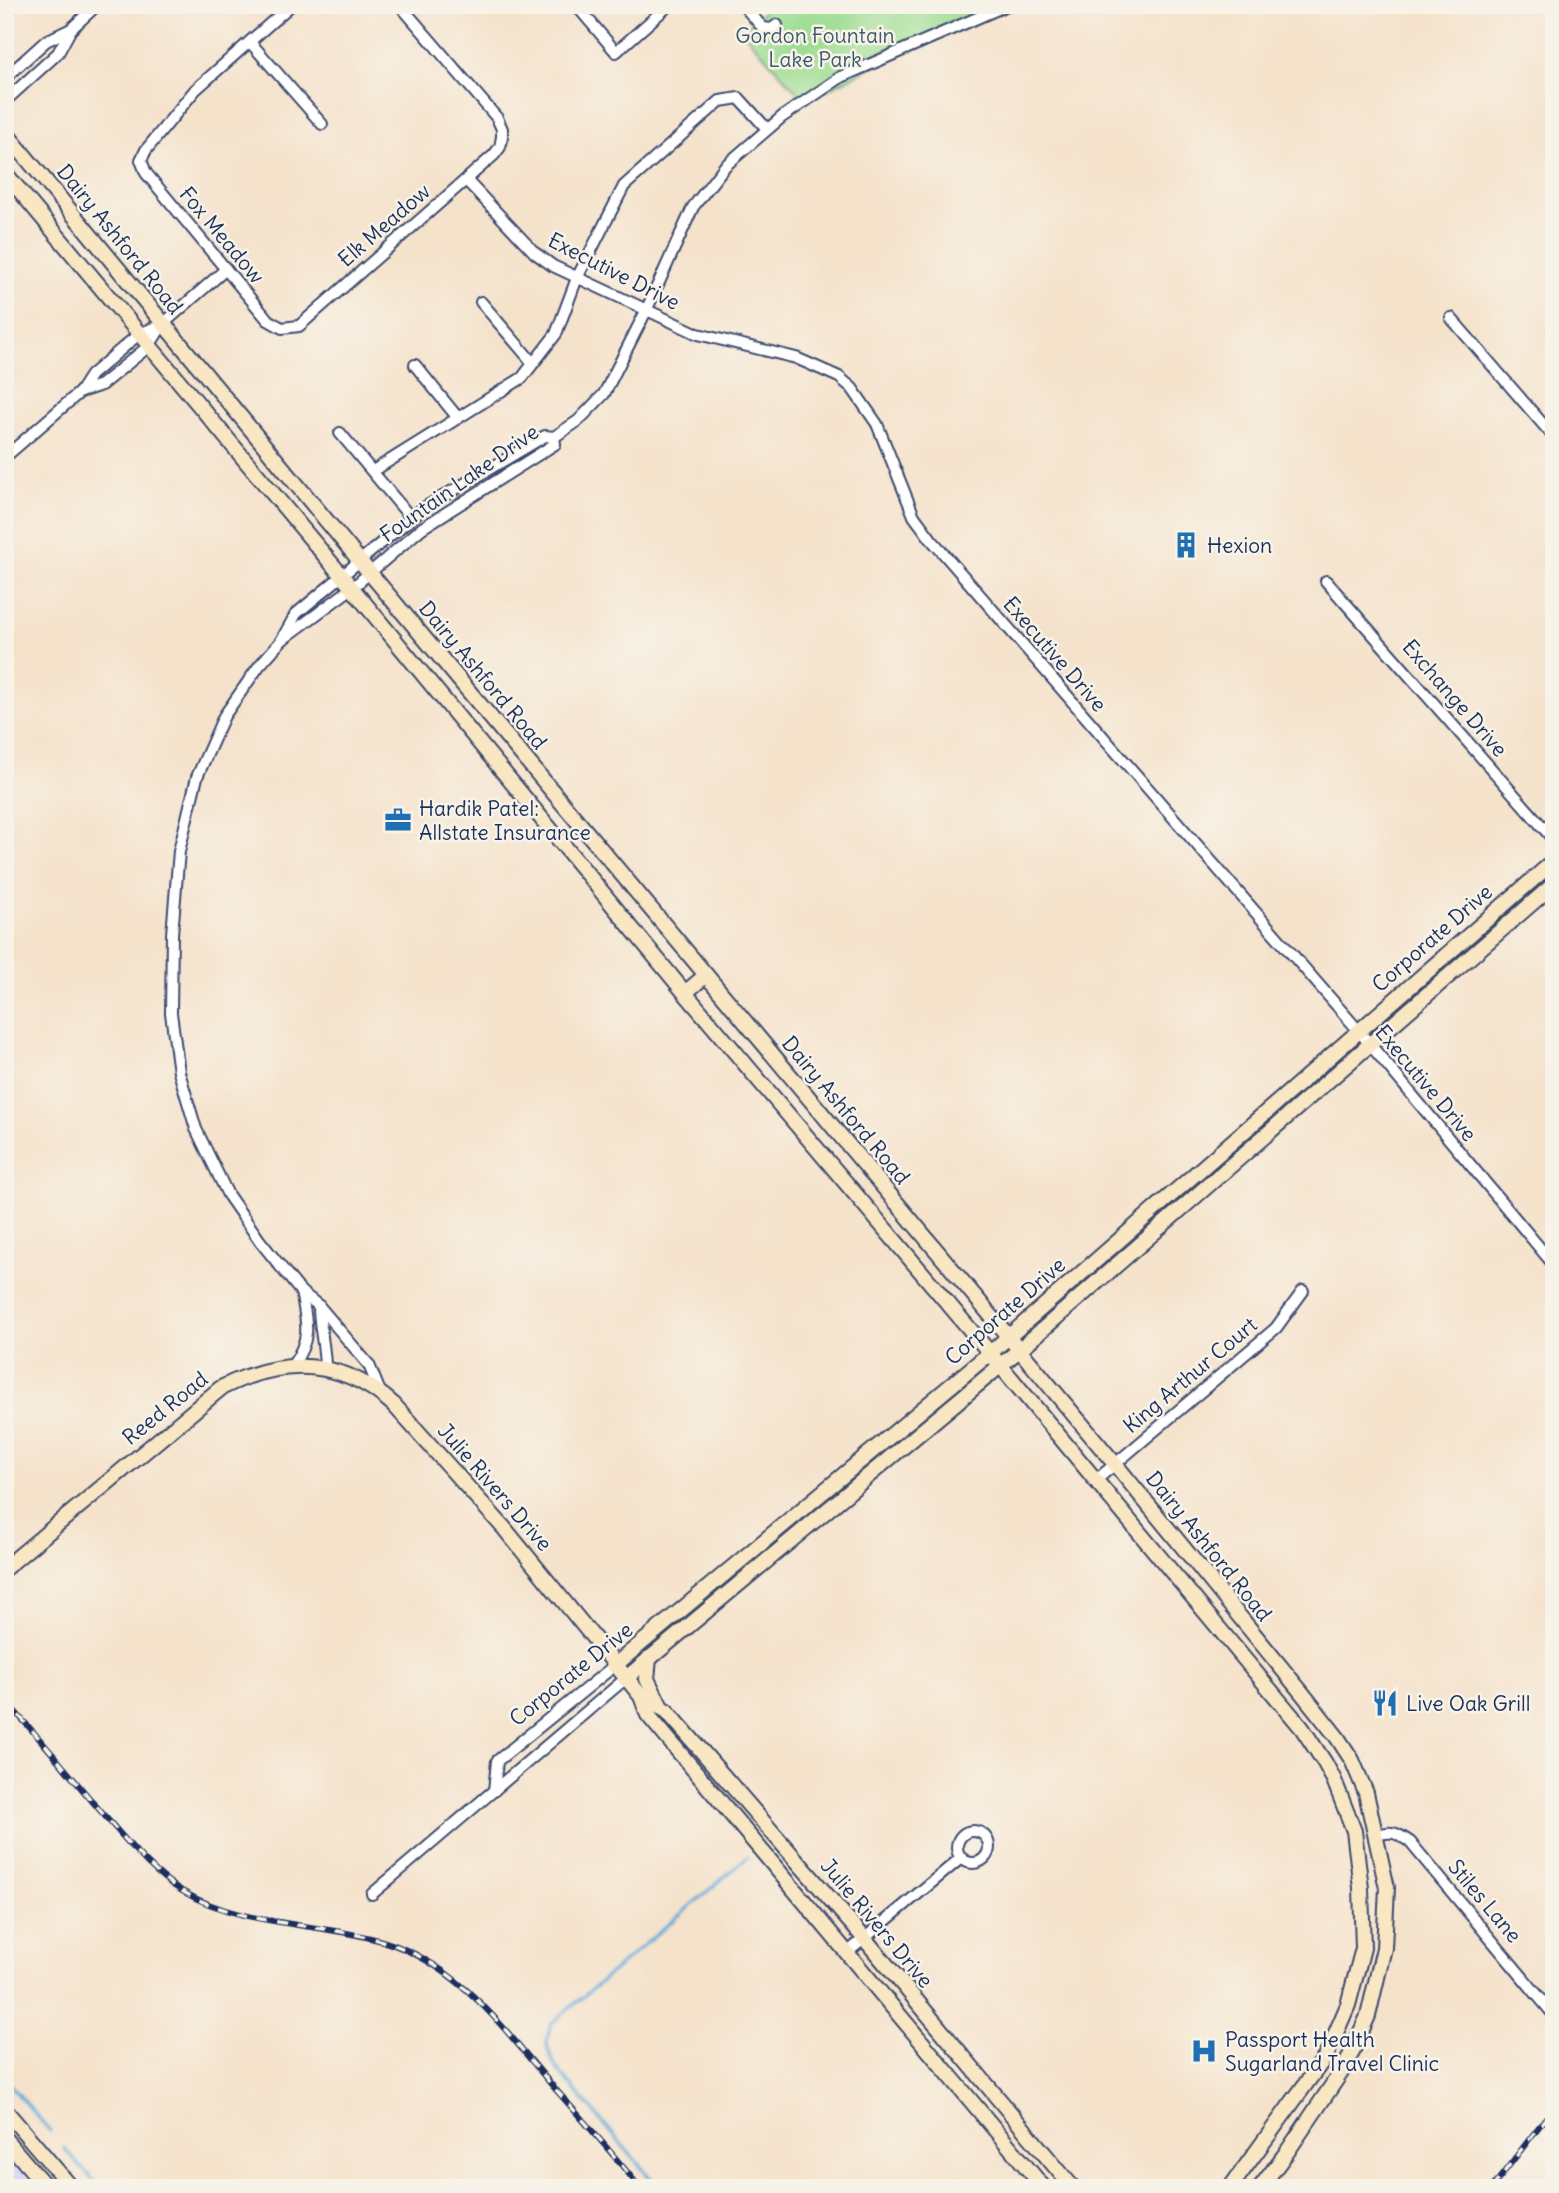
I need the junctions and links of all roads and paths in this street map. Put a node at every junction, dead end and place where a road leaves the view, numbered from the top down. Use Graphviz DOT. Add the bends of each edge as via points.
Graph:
graph roads {
  1 [pos="97,5"];
  2 [pos="291,5"];
  3 [pos="400,5"];
  4 [pos="576,5"];
  5 [pos="669,5"];
  6 [pos="743,5"];
  7 [pos="1007,5"];
  8 [pos="778,24"];
  9 [pos="71,29"];
  10 [pos="250,41"];
  11 [pos="5,78"];
  12 [pos="5,101"];
  13 [pos="322,124"];
  14 [pos="767,130"];
  15 [pos="5,132"];
  16 [pos="5,173"];
  17 [pos="466,180"];
  18 [pos="226,269"];
  19 [pos="577,278"];
  20 [pos="481,302"];
  21 [pos="646,311"];
  22 [pos="1451,317"];
  23 [pos="163,324"];
  24 [pos="282,328"];
  25 [pos="139,334"];
  26 [pos="149,346"];
  27 [pos="533,363"];
  28 [pos="415,365"];
  29 [pos="80,392"];
  30 [pos="457,418"];
  31 [pos="340,433"];
  32 [pos="554,437"];
  33 [pos="1554,437"];
  34 [pos="265,447"];
  35 [pos="5,457"];
  36 [pos="247,463"];
  37 [pos="373,471"];
  38 [pos="471,479"];
  39 [pos="479,492"];
  40 [pos="411,518"];
  41 [pos="359,560"];
  42 [pos="370,572"];
  43 [pos="342,575"];
  44 [pos="1326,581"];
  45 [pos="352,588"];
  46 [pos="281,641"];
  47 [pos="498,726"];
  48 [pos="478,742"];
  49 [pos="1554,840"];
  50 [pos="1554,861"];
  51 [pos="1554,884"];
  52 [pos="632,886"];
  53 [pos="611,904"];
  54 [pos="706,975"];
  55 [pos="685,993"];
  56 [pos="1358,1030"];
  57 [pos="1369,1044"];
  58 [pos="1090,1265"];
  59 [pos="1554,1265"];
  60 [pos="1101,1278"];
  61 [pos="1303,1291"];
  62 [pos="301,1292"];
  63 [pos="319,1306"];
  64 [pos="1008,1337"];
  65 [pos="1019,1350"];
  66 [pos="990,1353"];
  67 [pos="292,1366"];
  68 [pos="1000,1366"];
  69 [pos="325,1368"];
  70 [pos="380,1392"];
  71 [pos="1115,1464"];
  72 [pos="1095,1481"];
  73 [pos="806,1506"];
  74 [pos="817,1519"];
  75 [pos="5,1568"];
  76 [pos="1269,1652"];
  77 [pos="649,1658"];
  78 [pos="614,1666"];
  79 [pos="1251,1667"];
  80 [pos="625,1679"];
  81 [pos="1302,1693"];
  82 [pos="640,1696"];
  83 [pos="576,1698"];
  84 [pos="660,1705"];
  85 [pos="1285,1707"];
  86 [pos="587,1710"];
  87 [pos="494,1791"];
  88 [pos="1376,1835"];
  89 [pos="961,1858"];
  90 [pos="802,1867"];
  91 [pos="785,1877"];
  92 [pos="372,1894"];
  93 [pos="864,1938"];
  94 [pos="848,1952"];
  95 [pos="1554,2015"];
  96 [pos="981,2080"];
  97 [pos="965,2094"];
  98 [pos="5,2110"];
  99 [pos="5,2139"];
  100 [pos="47,2188"];
  101 [pos="72,2188"];
  102 [pos="1044,2188"];
  103 [pos="1073,2188"];
  104 [pos="1230,2188"];
  105 [pos="1260,2188"];
  1 -- 9 [label="street"];
  2 -- 10 [label="street"];
  3 -- 17 [label="street, Elk Meadow" via="502,129 500,147"];
  4 -- 5 [label="street" via="616,52"];
  6 -- 8 [label="street" via="763,29"];
  7 -- 14 [label="street, Fountain Lake Drive" via="841,76"];
  9 -- 11 [label="street" via="46,41"];
  9 -- 12 [label="street" via="58,52"];
  10 -- 13 [label="street"];
  10 -- 18 [label="street, Fox Meadow" via="195,90 141,160 146,173"];
  14 -- 19 [label="street" via="739,98 720,101 624,186"];
  14 -- 21 [label="street, Fountain Lake Drive" via="724,166 693,207"];
  15 -- 23 [label="main road, Dairy Ashford Road"];
  16 -- 25 [label="main road"];
  17 -- 19 [label="street, Executive Drive" via="535,253"];
  17 -- 24 [label="street, Elk Meadow" via="299,326"];
  18 -- 23 [label="street"];
  18 -- 24 [label="street, Fox Meadow" via="268,320"];
  19 -- 21 [label="street, Executive Drive"];
  19 -- 27 [label="street" via="556,334"];
  20 -- 27 [label="street"];
  21 -- 32 [label="street, Fountain Lake Drive" via="604,394 578,421"];
  21 -- 56 [label="street, Executive Drive" via="698,334 814,364 852,388 877,424 914,516 930,539"];
  22 -- 33 [label="street"];
  23 -- 25 [label="street"];
  23 -- 26 [label="street"];
  23 -- 34 [label="main road, Dairy Ashford Road"];
  25 -- 26 [label="main road"];
  25 -- 29 [label="street" via="91,375"];
  26 -- 29 [label="street" via="101,385"];
  26 -- 36 [label="main road"];
  27 -- 30 [label="street" via="522,378"];
  28 -- 30 [label="street"];
  29 -- 35 [label="street"];
  30 -- 37 [label="street"];
  31 -- 37 [label="street"];
  32 -- 38 [label="street, Fountain Lake Drive" via="545,436"];
  32 -- 39 [label="street, Fountain Lake Drive" via="555,444"];
  34 -- 36 [label="main road"];
  34 -- 41 [label="main road, Dairy Ashford Road"];
  36 -- 43 [label="main road"];
  37 -- 40 [label="street"];
  38 -- 39 [label="street"];
  38 -- 40 [label="street, Fountain Lake Drive"];
  39 -- 42 [label="street, Fountain Lake Drive" via="422,528"];
  40 -- 41 [label="street, Fountain Lake Drive"];
  41 -- 42 [label="main road, Dairy Ashford Road"];
  41 -- 43 [label="street, Julie Rivers Drive"];
  42 -- 45 [label="street, Fountain Lake Drive"];
  42 -- 47 [label="main road, Dairy Ashford Road"];
  43 -- 45 [label="main road"];
  43 -- 46 [label="street, Julie Rivers Drive" via="296,614"];
  44 -- 49 [label="street, Exchange Drive"];
  45 -- 46 [label="street, Julie Rivers Drive"];
  45 -- 48 [label="main road"];
  46 -- 62 [label="street, Julie Rivers Drive" via="224,716 197,777 178,851 171,1013 179,1072 196,1129 228,1195"];
  47 -- 48 [label="main road"];
  47 -- 52 [label="main road, Dairy Ashford Road"];
  48 -- 53 [label="main road"];
  50 -- 56 [label="main road, Corporate Drive"];
  51 -- 57 [label="main road, Corporate Drive"];
  52 -- 53 [label="main road"];
  52 -- 54 [label="main road, Dairy Ashford Road"];
  53 -- 55 [label="main road"];
  54 -- 55 [label="main road"];
  54 -- 64 [label="main road, Dairy Ashford Road"];
  55 -- 66 [label="main road"];
  56 -- 57 [label="street, Executive Drive"];
  56 -- 58 [label="main road, Corporate Drive"];
  57 -- 59 [label="street, Executive Drive"];
  57 -- 60 [label="main road, Corporate Drive"];
  58 -- 60 [label="street"];
  58 -- 64 [label="main road, Corporate Drive"];
  60 -- 65 [label="main road, Corporate Drive"];
  61 -- 71 [label="street, King Arthur Court" via="1276,1328"];
  62 -- 63 [label="street, Julie Rivers Drive"];
  62 -- 67 [label="street, Julie Rivers Drive" via="306,1338"];
  63 -- 69 [label="street"];
  63 -- 70 [label="street, Julie Rivers Drive" via="369,1365"];
  64 -- 65 [label="main road, Dairy Ashford Road"];
  64 -- 66 [label="main road, Corporate Drive"];
  65 -- 68 [label="main road, Corporate Drive"];
  65 -- 71 [label="main road, Dairy Ashford Road"];
  66 -- 68 [label="main road"];
  66 -- 73 [label="main road, Corporate Drive"];
  67 -- 69 [label="main road, Reed Road"];
  67 -- 75 [label="main road, Reed Road" via="251,1374 221,1388"];
  68 -- 72 [label="main road"];
  68 -- 74 [label="main road, Corporate Drive"];
  69 -- 70 [label="main road, Reed Road"];
  70 -- 78 [label="main road, Julie Rivers Drive" via="504,1528"];
  71 -- 72 [label="street, King Arthur Court"];
  71 -- 76 [label="main road, Dairy Ashford Road"];
  72 -- 79 [label="main road"];
  73 -- 74 [label="street"];
  73 -- 78 [label="main road, Corporate Drive"];
  74 -- 77 [label="main road, Corporate Drive"];
  76 -- 79 [label="main road"];
  76 -- 81 [label="main road, Dairy Ashford Road"];
  77 -- 80 [label="main road, Corporate Drive"];
  77 -- 84 [label="main road" via="647,1679"];
  78 -- 80 [label="main road, Julie Rivers Drive"];
  78 -- 83 [label="street, Corporate Drive"];
  79 -- 85 [label="main road"];
  80 -- 82 [label="main road, Julie Rivers Drive"];
  80 -- 86 [label="street, Corporate Drive"];
  81 -- 85 [label="main road"];
  81 -- 88 [label="main road, Dairy Ashford Road" via="1352,1760"];
  82 -- 84 [label="main road, Julie Rivers Drive"];
  82 -- 91 [label="main road, Julie Rivers Drive" via="648,1715"];
  83 -- 86 [label="street"];
  83 -- 87 [label="street, Corporate Drive" via="497,1761"];
  84 -- 90 [label="main road, Julie Rivers Drive"];
  85 -- 104 [label="main road" via="1325,1763 1354,1831 1363,1948 1348,2004 1326,2056"];
  86 -- 87 [label="street, Corporate Drive"];
  87 -- 92 [label="street, Corporate Drive"];
  88 -- 95 [label="street, Stiles Lane" via="1390,1831 1410,1842"];
  88 -- 105 [label="main road, Dairy Ashford Road" via="1387,1888 1384,1948 1368,2016 1346,2065"];
  89 -- 93 [label="street"];
  90 -- 91 [label="main road"];
  90 -- 93 [label="main road, Julie Rivers Drive"];
  91 -- 94 [label="main road, Julie Rivers Drive"];
  93 -- 94 [label="street"];
  93 -- 96 [label="main road, Julie Rivers Drive"];
  94 -- 97 [label="main road, Julie Rivers Drive"];
  96 -- 97 [label="main road"];
  96 -- 103 [label="main road, Julie Rivers Drive"];
  97 -- 102 [label="main road, Julie Rivers Drive"];
  98 -- 101 [label="main road"];
  99 -- 100 [label="main road"];
}
